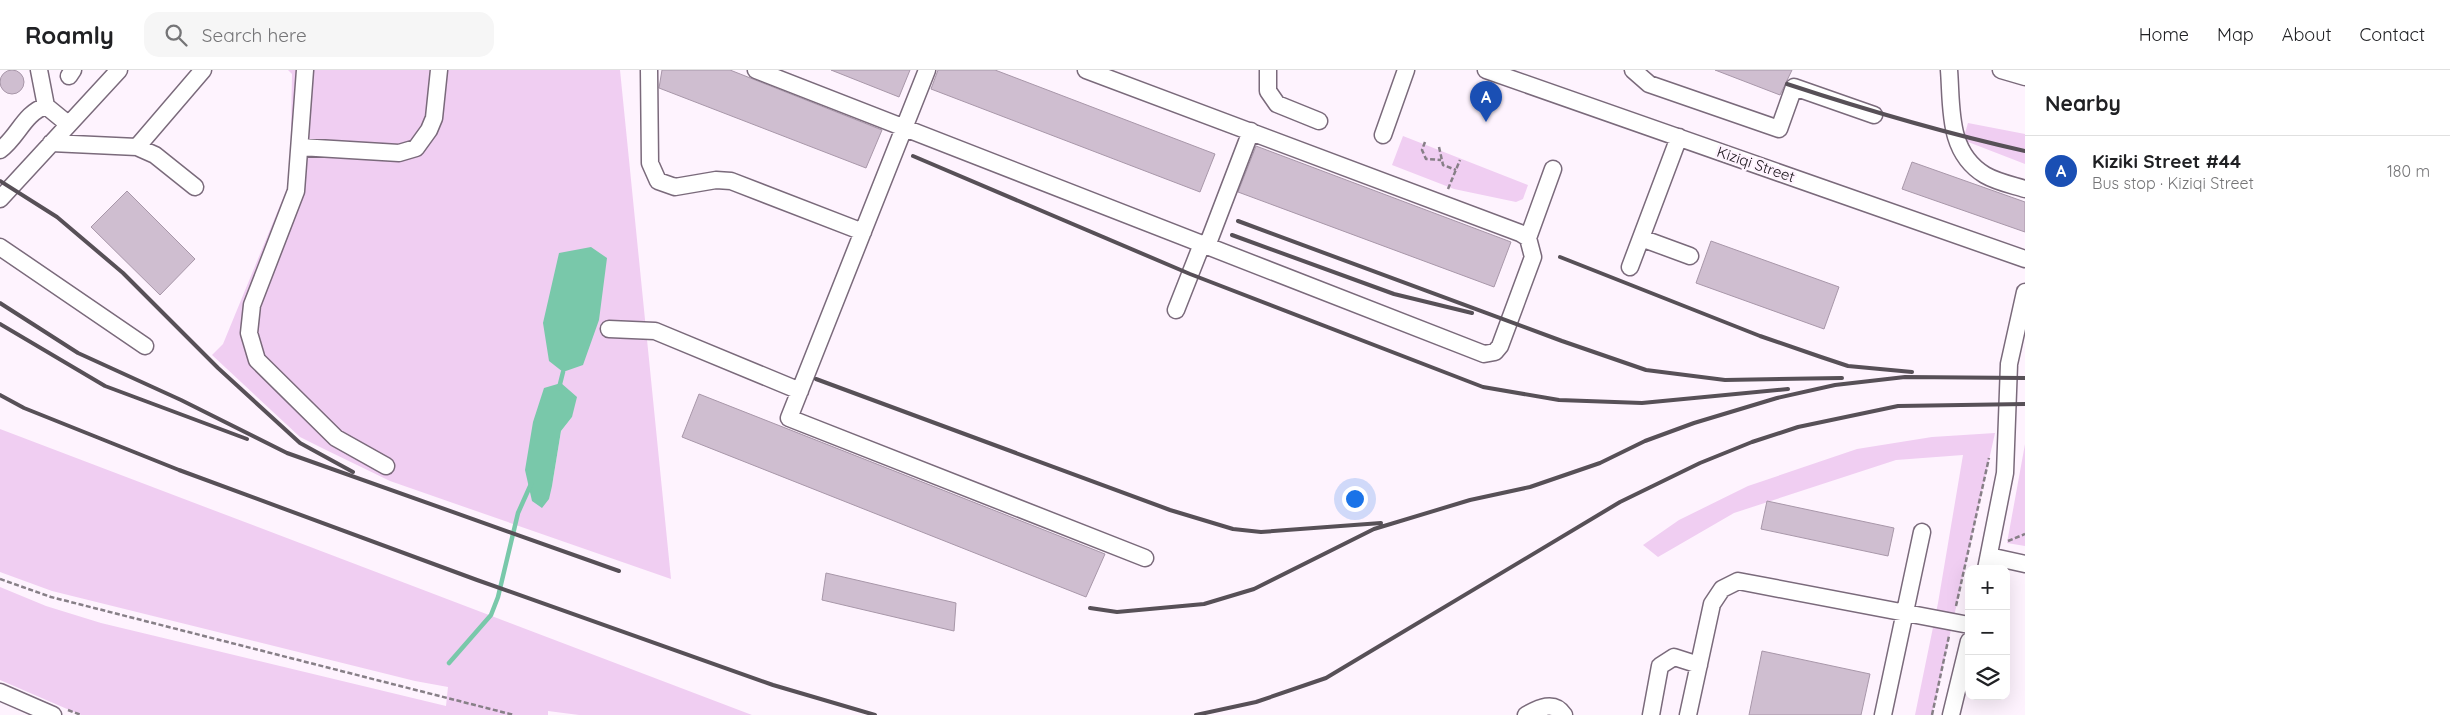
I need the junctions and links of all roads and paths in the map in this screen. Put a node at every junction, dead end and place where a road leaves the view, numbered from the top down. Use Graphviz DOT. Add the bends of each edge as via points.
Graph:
graph roads {
  1 [pos="39,70"];
  2 [pos="119,70"];
  3 [pos="203,70"];
  4 [pos="305,70"];
  5 [pos="439,70"];
  6 [pos="649,70"];
  7 [pos="756,70"];
  8 [pos="927,70"];
  9 [pos="1086,70"];
  10 [pos="1268,70"];
  11 [pos="1406,70"];
  12 [pos="1633,70"];
  13 [pos="1949,70"];
  14 [pos="2000,70"];
  15 [pos="1496,72"];
  16 [pos="2025,77"];
  17 [pos="46,106"];
  18 [pos="1874,115"];
  19 [pos="1319,121"];
  20 [pos="68,124"];
  21 [pos="904,128"];
  22 [pos="1251,131"];
  23 [pos="1383,135"];
  24 [pos="1679,137"];
  25 [pos="1425,142"];
  26 [pos="51,143"];
  27 [pos="300,146"];
  28 [pos="137,147"];
  29 [pos="1439,147"];
  30 [pos="0,150"];
  31 [pos="1441,160"];
  32 [pos="1460,160"];
  33 [pos="1552,169"];
  34 [pos="1456,170"];
  35 [pos="195,187"];
  36 [pos="2025,189"];
  37 [pos="0,199"];
  38 [pos="1443,204"];
  39 [pos="863,232"];
  40 [pos="1528,238"];
  41 [pos="1641,238"];
  42 [pos="1204,245"];
  43 [pos="0,247"];
  44 [pos="1690,256"];
  45 [pos="2025,259"];
  46 [pos="1630,267"];
  47 [pos="2025,292"];
  48 [pos="1176,310"];
  49 [pos="609,329"];
  50 [pos="145,346"];
  51 [pos="800,391"];
  52 [pos="1990,455"];
  53 [pos="386,466"];
  54 [pos="1922,532"];
  55 [pos="1145,558"];
  56 [pos="1988,562"];
  57 [pos="2025,564"];
  58 [pos="0,579"];
  59 [pos="1905,613"];
  60 [pos="1952,622"];
  61 [pos="1965,624"];
  62 [pos="1966,655"];
  63 [pos="1699,665"];
  64 [pos="0,692"];
  65 [pos="53,715"];
  66 [pos="514,715"];
  67 [pos="1527,715"];
  68 [pos="1564,715"];
  69 [pos="1650,715"];
  70 [pos="1688,715"];
  71 [pos="1883,715"];
  72 [pos="1932,715"];
  73 [pos="1951,715"];
  1 -- 17 [label="street"];
  2 -- 20 [label="street"];
  3 -- 28 [label="street"];
  4 -- 27 [label="street"];
  5 -- 27 [label="street" via="434,118 430,130 416,148 399,153"];
  6 -- 39 [label="street" via="650,163 658,181 675,186 731,181"];
  7 -- 21 [label="street"];
  8 -- 21 [label="street"];
  9 -- 22 [label="street"];
  10 -- 19 [label="street" via="1268,91 1277,104"];
  11 -- 23 [label="street"];
  12 -- 18 [label="street" via="1649,84 1780,129 1794,88"];
  13 -- 36 [label="street" via="1954,135 1966,158 1986,176"];
  14 -- 16 [label="street"];
  15 -- 24 [label="street, Kiziqi Street"];
  17 -- 20 [label="street"];
  17 -- 30 [label="street" via="31,113"];
  20 -- 26 [label="street"];
  21 -- 39 [label="street"];
  21 -- 42 [label="street"];
  22 -- 38 [label="street"];
  22 -- 42 [label="street"];
  24 -- 41 [label="street"];
  24 -- 45 [label="street, Kiziqi Street"];
  25 -- 31 [label="path" via="1422,150 1426,159"];
  26 -- 28 [label="street"];
  26 -- 37 [label="street"];
  27 -- 53 [label="street" via="296,191 252,305 249,333 257,360 336,438"];
  28 -- 35 [label="street" via="155,154"];
  29 -- 31 [label="path"];
  31 -- 34 [label="path" via="1443,165"];
  32 -- 34 [label="path"];
  33 -- 40 [label="street"];
  34 -- 38 [label="path"];
  38 -- 40 [label="street"];
  39 -- 51 [label="street"];
  40 -- 42 [label="street" via="1534,257 1500,346 1495,352 1484,354"];
  41 -- 44 [label="street"];
  41 -- 46 [label="street"];
  42 -- 48 [label="street"];
  43 -- 50 [label="street"];
  47 -- 56 [label="street" via="2009,364 2005,473"];
  49 -- 51 [label="street" via="655,331"];
  51 -- 55 [label="street" via="790,418"];
  52 -- 60 [label="path"];
  54 -- 59 [label="street"];
  56 -- 57 [label="street"];
  58 -- 66 [label="path" via="51,597"];
  59 -- 60 [label="street"];
  59 -- 63 [label="street" via="1738,581 1722,589 1712,604"];
  59 -- 71 [label="street"];
  60 -- 61 [label="street"];
  60 -- 72 [label="path"];
  62 -- 73 [label="street"];
  63 -- 69 [label="street" via="1674,658 1660,666"];
  63 -- 70 [label="street"];
  64 -- 65 [label="street"];
  67 -- 68 [label="street" via="1542,706 1552,706"];
}
